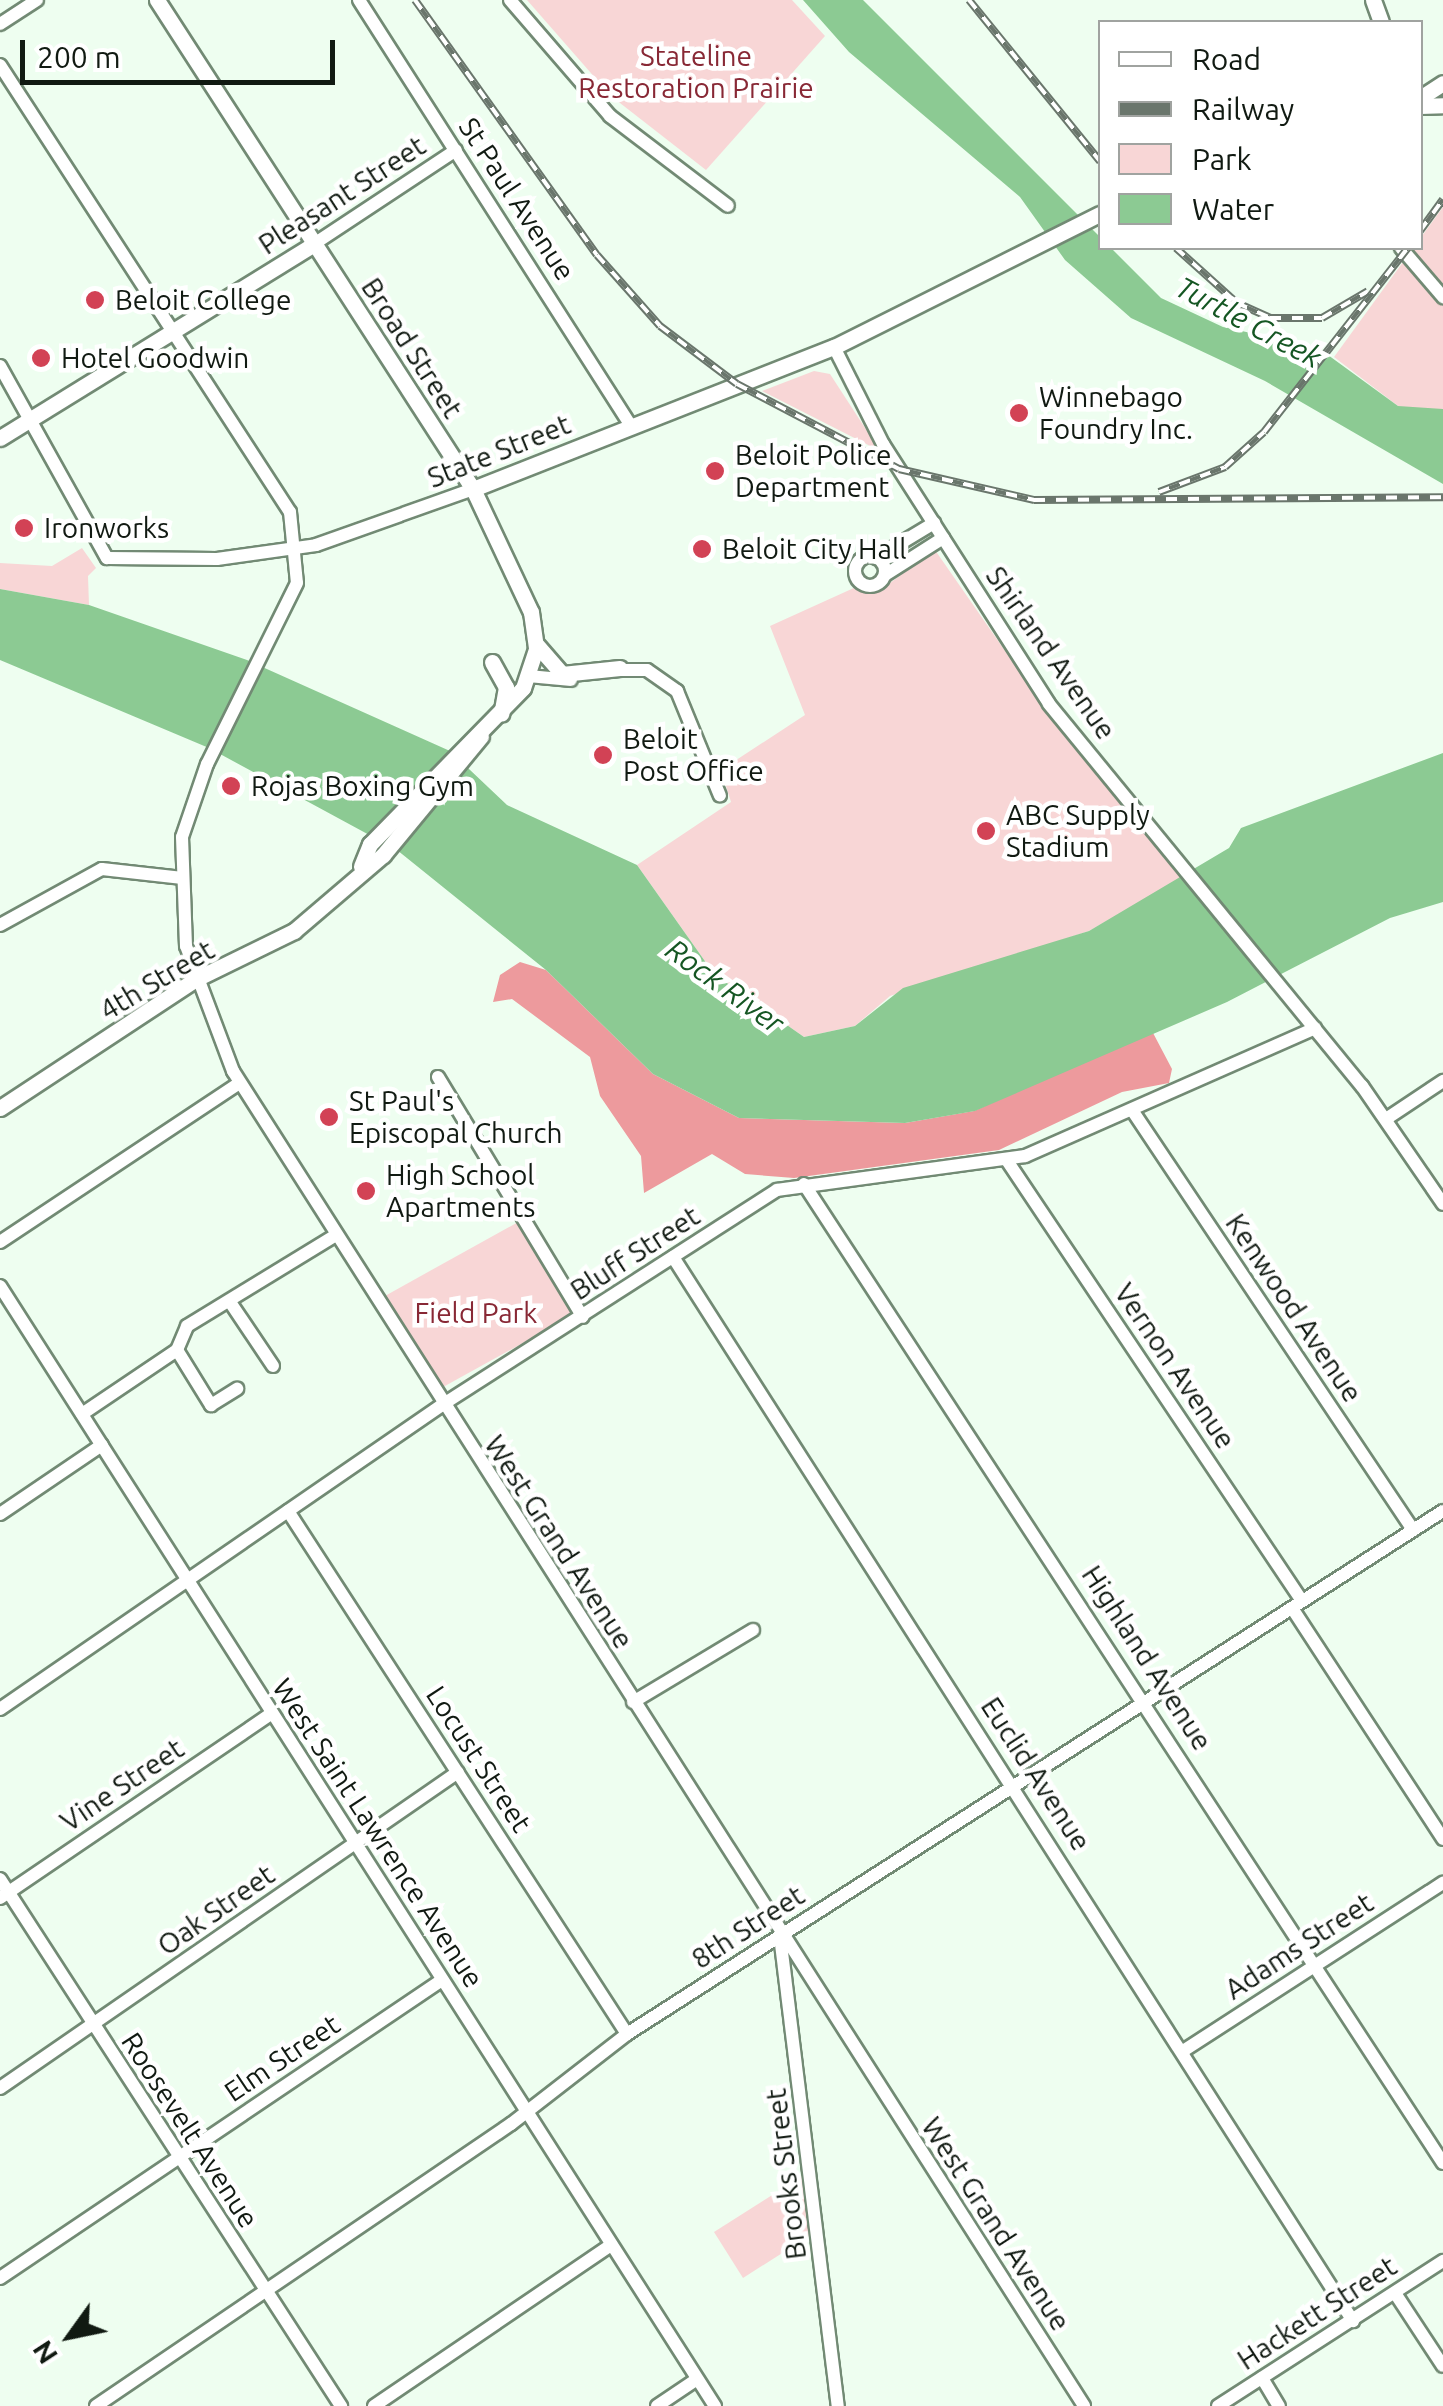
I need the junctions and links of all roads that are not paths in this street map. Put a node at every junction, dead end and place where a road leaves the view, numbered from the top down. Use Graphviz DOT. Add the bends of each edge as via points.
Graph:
graph roads {
  1 [pos="36,0"];
  2 [pos="158,0"];
  3 [pos="359,0"];
  4 [pos="510,0"];
  5 [pos="0,24"];
  6 [pos="0,66"];
  7 [pos="456,150"];
  8 [pos="728,206"];
  9 [pos="1093,218"];
  10 [pos="314,244"];
  11 [pos="1403,250"];
  12 [pos="1443,297"];
  13 [pos="176,333"];
  14 [pos="834,346"];
  15 [pos="0,366"];
  16 [pos="37,423"];
  17 [pos="631,426"];
  18 [pos="0,438"];
  19 [pos="473,489"];
  20 [pos="934,522"];
  21 [pos="943,538"];
  22 [pos="296,548"];
  23 [pos="876,558"];
  24 [pos="885,575"];
  25 [pos="536,643"];
  26 [pos="492,662"];
  27 [pos="626,667"];
  28 [pos="529,676"];
  29 [pos="501,716"];
  30 [pos="720,796"];
  31 [pos="376,850"];
  32 [pos="182,878"];
  33 [pos="0,925"];
  34 [pos="196,979"];
  35 [pos="1315,1028"];
  36 [pos="438,1077"];
  37 [pos="1443,1081"];
  38 [pos="239,1083"];
  39 [pos="0,1108"];
  40 [pos="1134,1114"];
  41 [pos="1386,1119"];
  42 [pos="1006,1159"];
  43 [pos="804,1184"];
  44 [pos="1443,1204"];
  45 [pos="336,1235"];
  46 [pos="0,1242"];
  47 [pos="673,1258"];
  48 [pos="1,1290"];
  49 [pos="230,1302"];
  50 [pos="14,1306"];
  51 [pos="0,1316"];
  52 [pos="583,1317"];
  53 [pos="177,1350"];
  54 [pos="273,1366"];
  55 [pos="236,1390"];
  56 [pos="442,1405"];
  57 [pos="82,1414"];
  58 [pos="102,1445"];
  59 [pos="288,1511"];
  60 [pos="1442,1513"];
  61 [pos="0,1514"];
  62 [pos="1412,1530"];
  63 [pos="187,1580"];
  64 [pos="1297,1604"];
  65 [pos="753,1630"];
  66 [pos="1147,1701"];
  67 [pos="633,1702"];
  68 [pos="0,1709"];
  69 [pos="272,1713"];
  70 [pos="458,1772"];
  71 [pos="1015,1786"];
  72 [pos="1443,1840"];
  73 [pos="356,1844"];
  74 [pos="0,1879"];
  75 [pos="1443,1884"];
  76 [pos="5,1895"];
  77 [pos="780,1936"];
  78 [pos="1315,1965"];
  79 [pos="442,1980"];
  80 [pos="93,2025"];
  81 [pos="626,2034"];
  82 [pos="1183,2051"];
  83 [pos="0,2088"];
  84 [pos="524,2106"];
  85 [pos="178,2158"];
  86 [pos="1443,2163"];
  87 [pos="612,2245"];
  88 [pos="1443,2261"];
  89 [pos="0,2278"];
  90 [pos="1396,2293"];
  91 [pos="264,2294"];
  92 [pos="1353,2321"];
  93 [pos="1443,2366"];
  94 [pos="1262,2378"];
  95 [pos="698,2379"];
  96 [pos="96,2406"];
  97 [pos="341,2406"];
  98 [pos="374,2406"];
  99 [pos="658,2406"];
  100 [pos="715,2406"];
  101 [pos="838,2406"];
  102 [pos="1084,2406"];
  103 [pos="1218,2406"];
  104 [pos="1280,2406"];
  1 -- 5 [label="street"];
  2 -- 10 [label="main road, Broad Street"];
  3 -- 7 [label="street, St Paul Avenue"];
  4 -- 8 [label="street" via="610,116"];
  6 -- 13 [label="street"];
  7 -- 10 [label="street, Pleasant Street"];
  7 -- 17 [label="street, St Paul Avenue"];
  9 -- 14 [label="main road, State Street"];
  10 -- 13 [label="main road, Pleasant Street"];
  10 -- 19 [label="main road, Broad Street"];
  11 -- 12 [label="street"];
  13 -- 16 [label="main road, Pleasant Street"];
  13 -- 22 [label="street" via="286,502"];
  14 -- 17 [label="main road, State Street"];
  14 -- 20 [label="street, Shirland Avenue"];
  15 -- 16 [label="street"];
  16 -- 18 [label="main road, Pleasant Street"];
  16 -- 22 [label="street, State Street" via="107,558"];
  17 -- 19 [label="main road, State Street"];
  19 -- 22 [label="street, State Street"];
  19 -- 25 [label="main road, Broad Street" via="508,552"];
  20 -- 21 [label="street, Shirland Avenue"];
  20 -- 23 [label="street"];
  21 -- 24 [label="street"];
  21 -- 35 [label="street, Shirland Avenue" via="1049,704"];
  22 -- 32 [label="street, West Grand Avenue" via="298,582 186,814"];
  23 -- 24 [label="street"];
  23 -- 24 [label="street" via="858,561 857,579 874,586"];
  25 -- 27 [label="main road" via="562,674"];
  25 -- 28 [label="main road, Broad Street"];
  26 -- 29 [label="main road" via="506,687"];
  27 -- 28 [label="street" via="575,680"];
  27 -- 30 [label="street" via="678,691"];
  28 -- 29 [label="main road, Broad Street"];
  29 -- 31 [label="main road, Broad Street"];
  31 -- 34 [label="main road, 4th Street" via="289,934"];
  32 -- 33 [label="street" via="119,870 78,878"];
  32 -- 34 [label="street, West Grand Avenue"];
  34 -- 38 [label="street, West Grand Avenue"];
  34 -- 39 [label="main road, 4th Street"];
  35 -- 40 [label="street, Bluff Street"];
  35 -- 41 [label="street, Shirland Avenue"];
  36 -- 52 [label="street"];
  37 -- 41 [label="street"];
  38 -- 45 [label="street, West Grand Avenue"];
  38 -- 46 [label="street"];
  40 -- 42 [label="street, Bluff Street"];
  40 -- 62 [label="street, Kenwood Avenue"];
  41 -- 44 [label="street, Shirland Avenue"];
  42 -- 43 [label="street, Bluff Street"];
  42 -- 64 [label="street, Vernon Avenue"];
  43 -- 47 [label="street, Bluff Street" via="777,1190"];
  43 -- 66 [label="street, Highland Avenue"];
  45 -- 49 [label="street"];
  45 -- 56 [label="street, West Grand Avenue"];
  47 -- 52 [label="street, Bluff Street"];
  47 -- 71 [label="street, Euclid Avenue"];
  48 -- 50 [label="street, West Saint Lawrence Avenue"];
  49 -- 53 [label="street" via="188,1326"];
  49 -- 54 [label="street"];
  50 -- 51 [label="street"];
  50 -- 57 [label="street, West Saint Lawrence Avenue"];
  52 -- 56 [label="street, Bluff Street"];
  53 -- 55 [label="street" via="212,1405"];
  53 -- 57 [label="street"];
  56 -- 59 [label="street, Bluff Street"];
  56 -- 67 [label="street, West Grand Avenue"];
  57 -- 58 [label="street, West Saint Lawrence Avenue"];
  58 -- 61 [label="street"];
  58 -- 63 [label="street, West Saint Lawrence Avenue"];
  59 -- 63 [label="street, Bluff Street"];
  59 -- 70 [label="street, Locust Street"];
  60 -- 62 [label="street, 8th Street"];
  62 -- 64 [label="street, 8th Street"];
  63 -- 68 [label="street, Bluff Street"];
  63 -- 69 [label="street, West Saint Lawrence Avenue"];
  64 -- 66 [label="street, 8th Street"];
  64 -- 72 [label="street, Vernon Avenue"];
  65 -- 67 [label="street"];
  66 -- 71 [label="street, 8th Street"];
  66 -- 78 [label="street, Highland Avenue"];
  67 -- 77 [label="street, West Grand Avenue"];
  69 -- 73 [label="street, West Saint Lawrence Avenue"];
  69 -- 76 [label="street, Vine Street"];
  70 -- 73 [label="street, Oak Street"];
  70 -- 81 [label="street, Locust Street"];
  71 -- 77 [label="street, 8th Street"];
  71 -- 82 [label="street, Euclid Avenue"];
  73 -- 79 [label="street, West Saint Lawrence Avenue"];
  73 -- 80 [label="street, Oak Street"];
  74 -- 76 [label="street, Roosevelt Avenue"];
  75 -- 78 [label="street, Adams Street"];
  76 -- 80 [label="street, Roosevelt Avenue"];
  77 -- 81 [label="street, 8th Street"];
  77 -- 101 [label="street, Brooks Street"];
  77 -- 102 [label="street, West Grand Avenue"];
  78 -- 82 [label="street, Adams Street"];
  78 -- 86 [label="street, Highland Avenue"];
  79 -- 84 [label="street, West Saint Lawrence Avenue"];
  79 -- 85 [label="street, Elm Street"];
  80 -- 83 [label="street, Oak Street"];
  80 -- 85 [label="street, Roosevelt Avenue"];
  81 -- 84 [label="street, 8th Street"];
  82 -- 92 [label="street, Euclid Avenue"];
  84 -- 87 [label="street, West Saint Lawrence Avenue"];
  84 -- 91 [label="street, 8th Street" via="511,2124"];
  85 -- 89 [label="street, Elm Street"];
  85 -- 91 [label="street, Roosevelt Avenue"];
  87 -- 95 [label="street, West Saint Lawrence Avenue"];
  87 -- 98 [label="street"];
  88 -- 90 [label="street, Hackett Street"];
  90 -- 92 [label="street, Hackett Street"];
  90 -- 93 [label="street"];
  91 -- 96 [label="street, 8th Street"];
  91 -- 97 [label="street, Roosevelt Avenue"];
  92 -- 94 [label="street, Hackett Street"];
  94 -- 103 [label="street, Hackett Street"];
  94 -- 104 [label="street"];
  95 -- 99 [label="street"];
  95 -- 100 [label="street, West Saint Lawrence Avenue"];
}
